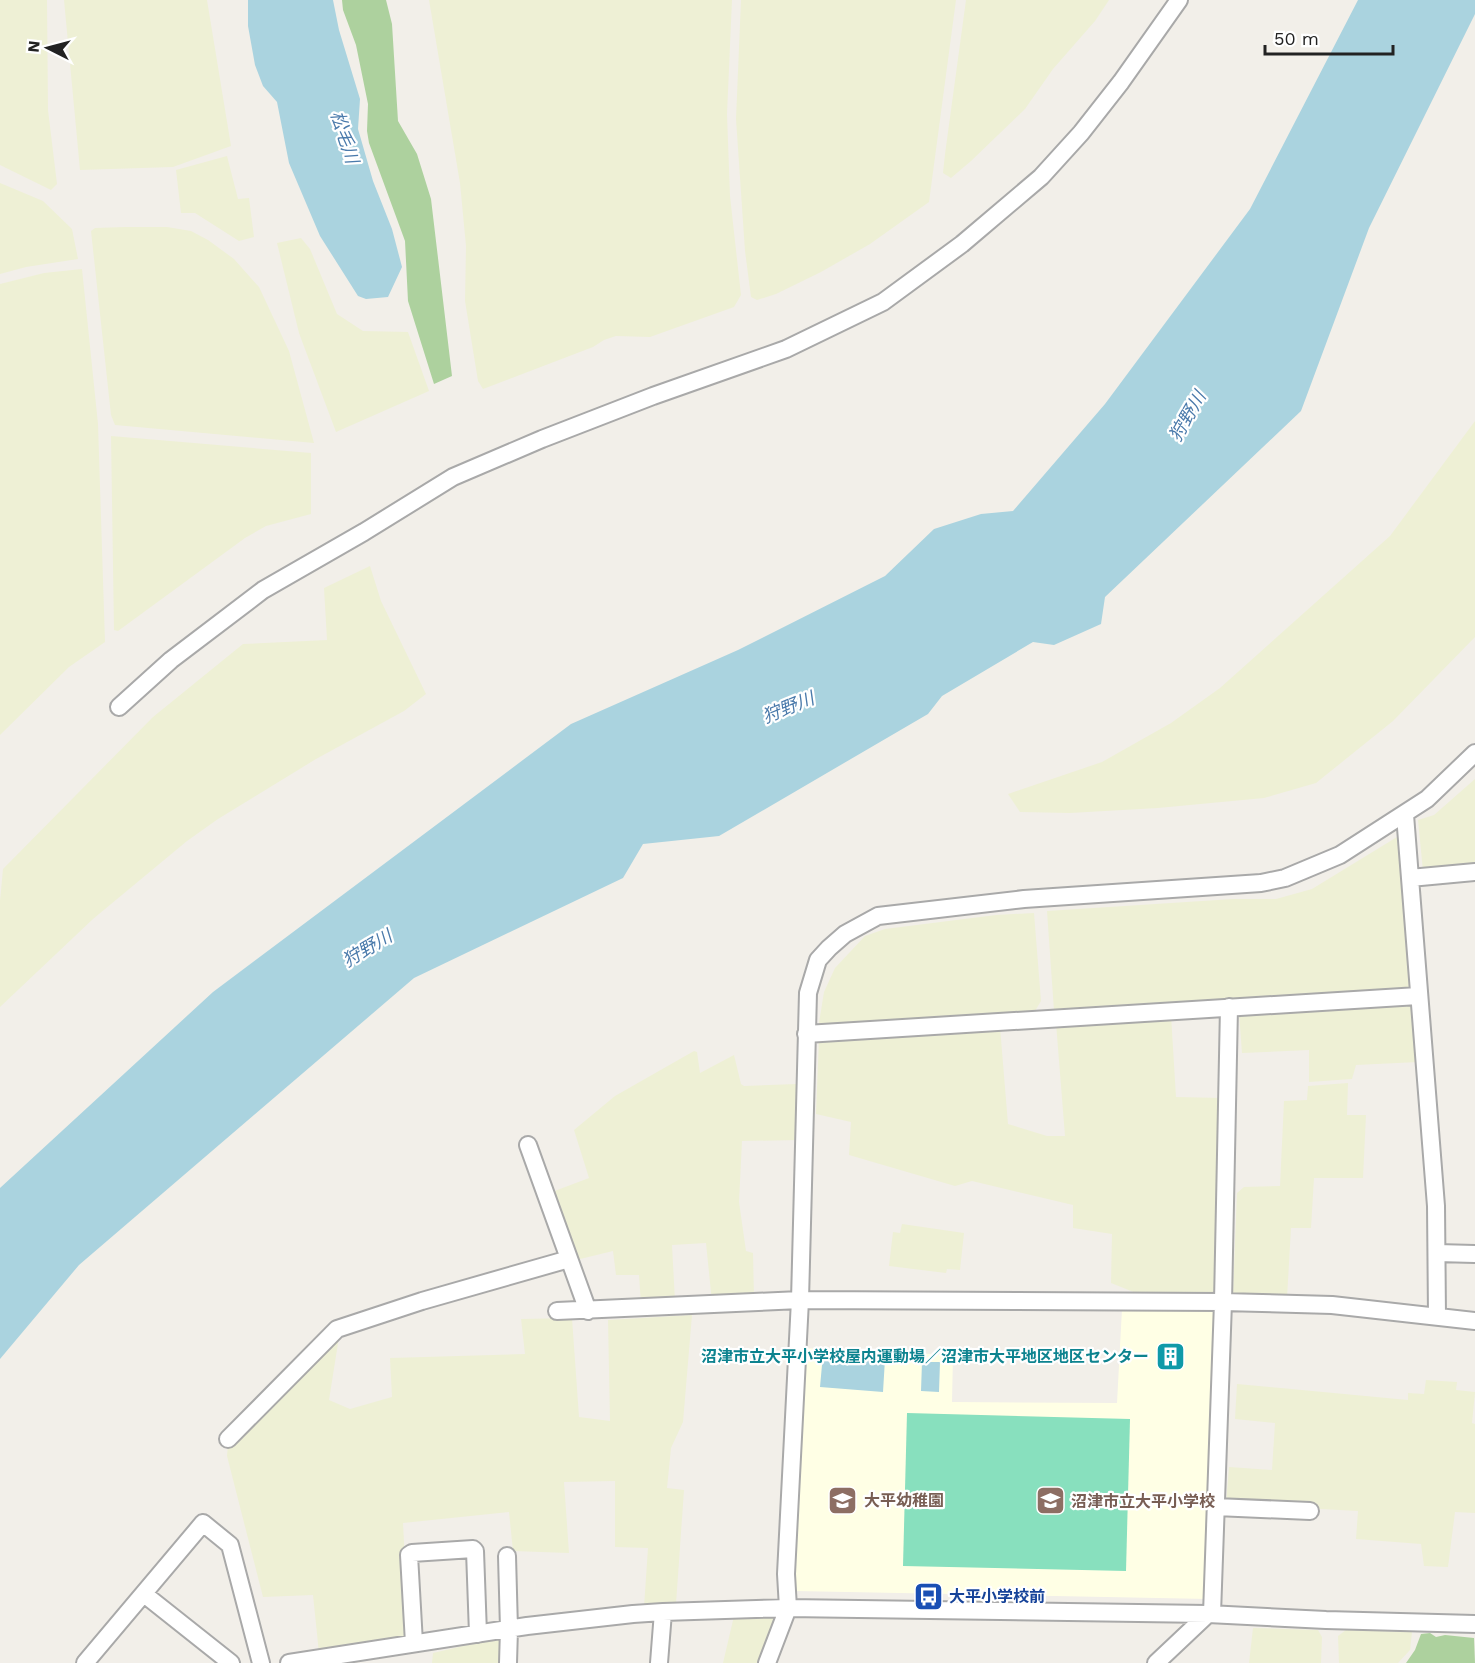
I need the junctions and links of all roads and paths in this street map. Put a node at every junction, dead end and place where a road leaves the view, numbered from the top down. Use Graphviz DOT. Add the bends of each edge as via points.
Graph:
graph roads {
  1 [pos="1179,0"];
  2 [pos="119,707"];
  3 [pos="1475,753"];
  4 [pos="1405,815"];
  5 [pos="1475,872"];
  6 [pos="1410,878"];
  7 [pos="1418,996"];
  8 [pos="1229,1007"];
  9 [pos="806,1034"];
  10 [pos="528,1145"];
  11 [pos="1437,1252"];
  12 [pos="1475,1254"];
  13 [pos="569,1260"];
  14 [pos="800,1300"];
  15 [pos="1223,1302"];
  16 [pos="557,1311"];
  17 [pos="588,1311"];
  18 [pos="1437,1316"];
  19 [pos="1475,1321"];
  20 [pos="228,1439"];
  21 [pos="1216,1508"];
  22 [pos="1310,1511"];
  23 [pos="507,1556"];
  24 [pos="144,1594"];
  25 [pos="788,1608"];
  26 [pos="663,1612"];
  27 [pos="1210,1614"];
  28 [pos="1475,1624"];
  29 [pos="509,1629"];
  30 [pos="478,1634"];
  31 [pos="414,1643"];
  32 [pos="88,1662"];
  33 [pos="231,1663"];
  34 [pos="261,1663"];
  35 [pos="289,1663"];
  36 [pos="508,1663"];
  37 [pos="659,1663"];
  38 [pos="767,1663"];
  39 [pos="1156,1663"];
  1 -- 2 [label="street" via="1081,133 1041,177 962,244 883,302 786,349 642,400 453,477 263,590 171,660"];
  3 -- 4 [label="street"];
  4 -- 6 [label="street"];
  4 -- 9 [label="street" via="1311,869 1261,883 1024,899 878,916 845,934 818,960 807,993"];
  5 -- 6 [label="street"];
  6 -- 7 [label="street"];
  7 -- 8 [label="street"];
  7 -- 11 [label="street"];
  8 -- 9 [label="street"];
  8 -- 15 [label="street"];
  9 -- 14 [label="street"];
  10 -- 13 [label="street"];
  11 -- 12 [label="street"];
  11 -- 18 [label="street"];
  13 -- 17 [label="street"];
  13 -- 20 [label="street" via="337,1329"];
  14 -- 15 [label="street"];
  14 -- 17 [label="street"];
  14 -- 25 [label="street" via="786,1575"];
  15 -- 18 [label="street" via="1332,1305"];
  15 -- 21 [label="street"];
  16 -- 17 [label="street"];
  18 -- 19 [label="street"];
  21 -- 22 [label="street"];
  21 -- 27 [label="street"];
  23 -- 29 [label="street"];
  24 -- 32 [label="street"];
  24 -- 33 [label="street"];
  24 -- 34 [label="street" via="203,1523 230,1545"];
  25 -- 26 [label="street"];
  25 -- 27 [label="street"];
  25 -- 38 [label="street"];
  26 -- 29 [label="street"];
  26 -- 37 [label="street"];
  27 -- 28 [label="street"];
  27 -- 39 [label="street"];
  29 -- 30 [label="street"];
  29 -- 36 [label="street"];
  30 -- 31 [label="street"];
  30 -- 31 [label="street" via="475,1551 412,1553 409,1555"];
  31 -- 35 [label="street"];
}
